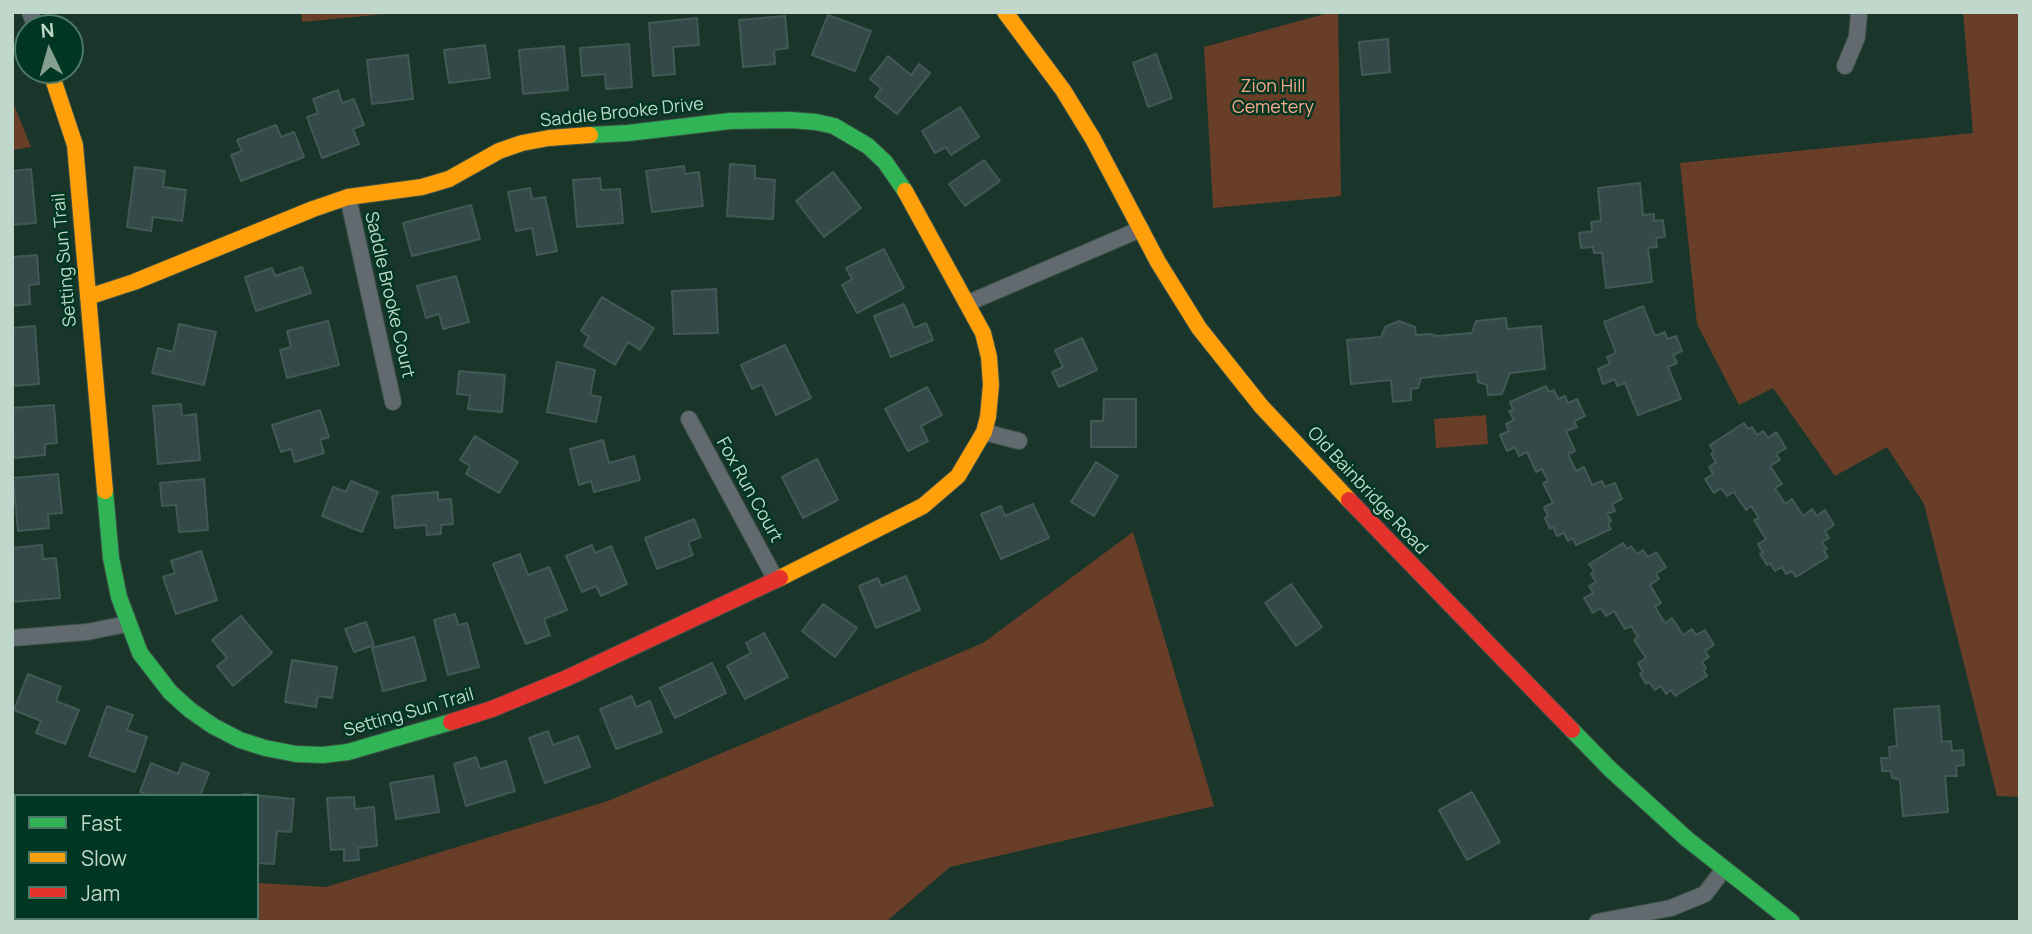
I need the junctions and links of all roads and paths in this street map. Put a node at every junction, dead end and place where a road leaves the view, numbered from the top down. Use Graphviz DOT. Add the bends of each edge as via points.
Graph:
graph roads {
  1 [pos="1004,12"];
  2 [pos="1859,12"];
  3 [pos="1845,66"];
  4 [pos="55,84"];
  5 [pos="348,197"];
  6 [pos="1141,229"];
  7 [pos="88,297"];
  8 [pos="968,303"];
  9 [pos="393,402"];
  10 [pos="688,419"];
  11 [pos="984,432"];
  12 [pos="1019,440"];
  13 [pos="776,580"];
  14 [pos="127,624"];
  15 [pos="12,638"];
  16 [pos="1724,869"];
  17 [pos="1597,922"];
  18 [pos="1792,922"];
  1 -- 6 [label="street, Old Bainbridge Road" via="1063,90"];
  2 -- 3 [label="street" via="1857,37"];
  4 -- 7 [label="street, Setting Sun Trail" via="75,145"];
  5 -- 7 [label="street, Saddle Brooke Drive"];
  5 -- 8 [label="street, Saddle Brooke Drive" via="422,187 449,179 499,151 549,138 730,121 816,122 852,135 885,162"];
  5 -- 9 [label="street, Saddle Brooke Court"];
  6 -- 8 [label="street"];
  6 -- 16 [label="street, Old Bainbridge Road" via="1199,328 1261,406 1610,769"];
  7 -- 14 [label="street, Setting Sun Trail" via="111,558"];
  8 -- 11 [label="street, Setting Sun Trail" via="989,357 991,385"];
  10 -- 13 [label="street, Fox Run Court"];
  11 -- 12 [label="street"];
  11 -- 13 [label="street, Setting Sun Trail" via="958,475 923,506"];
  13 -- 14 [label="street, Setting Sun Trail" via="492,709 379,744 323,755 296,754 240,740 190,710 140,653"];
  14 -- 15 [label="street"];
  16 -- 17 [label="street" via="1705,894 1671,908"];
  16 -- 18 [label="street, Old Bainbridge Road"];
}
